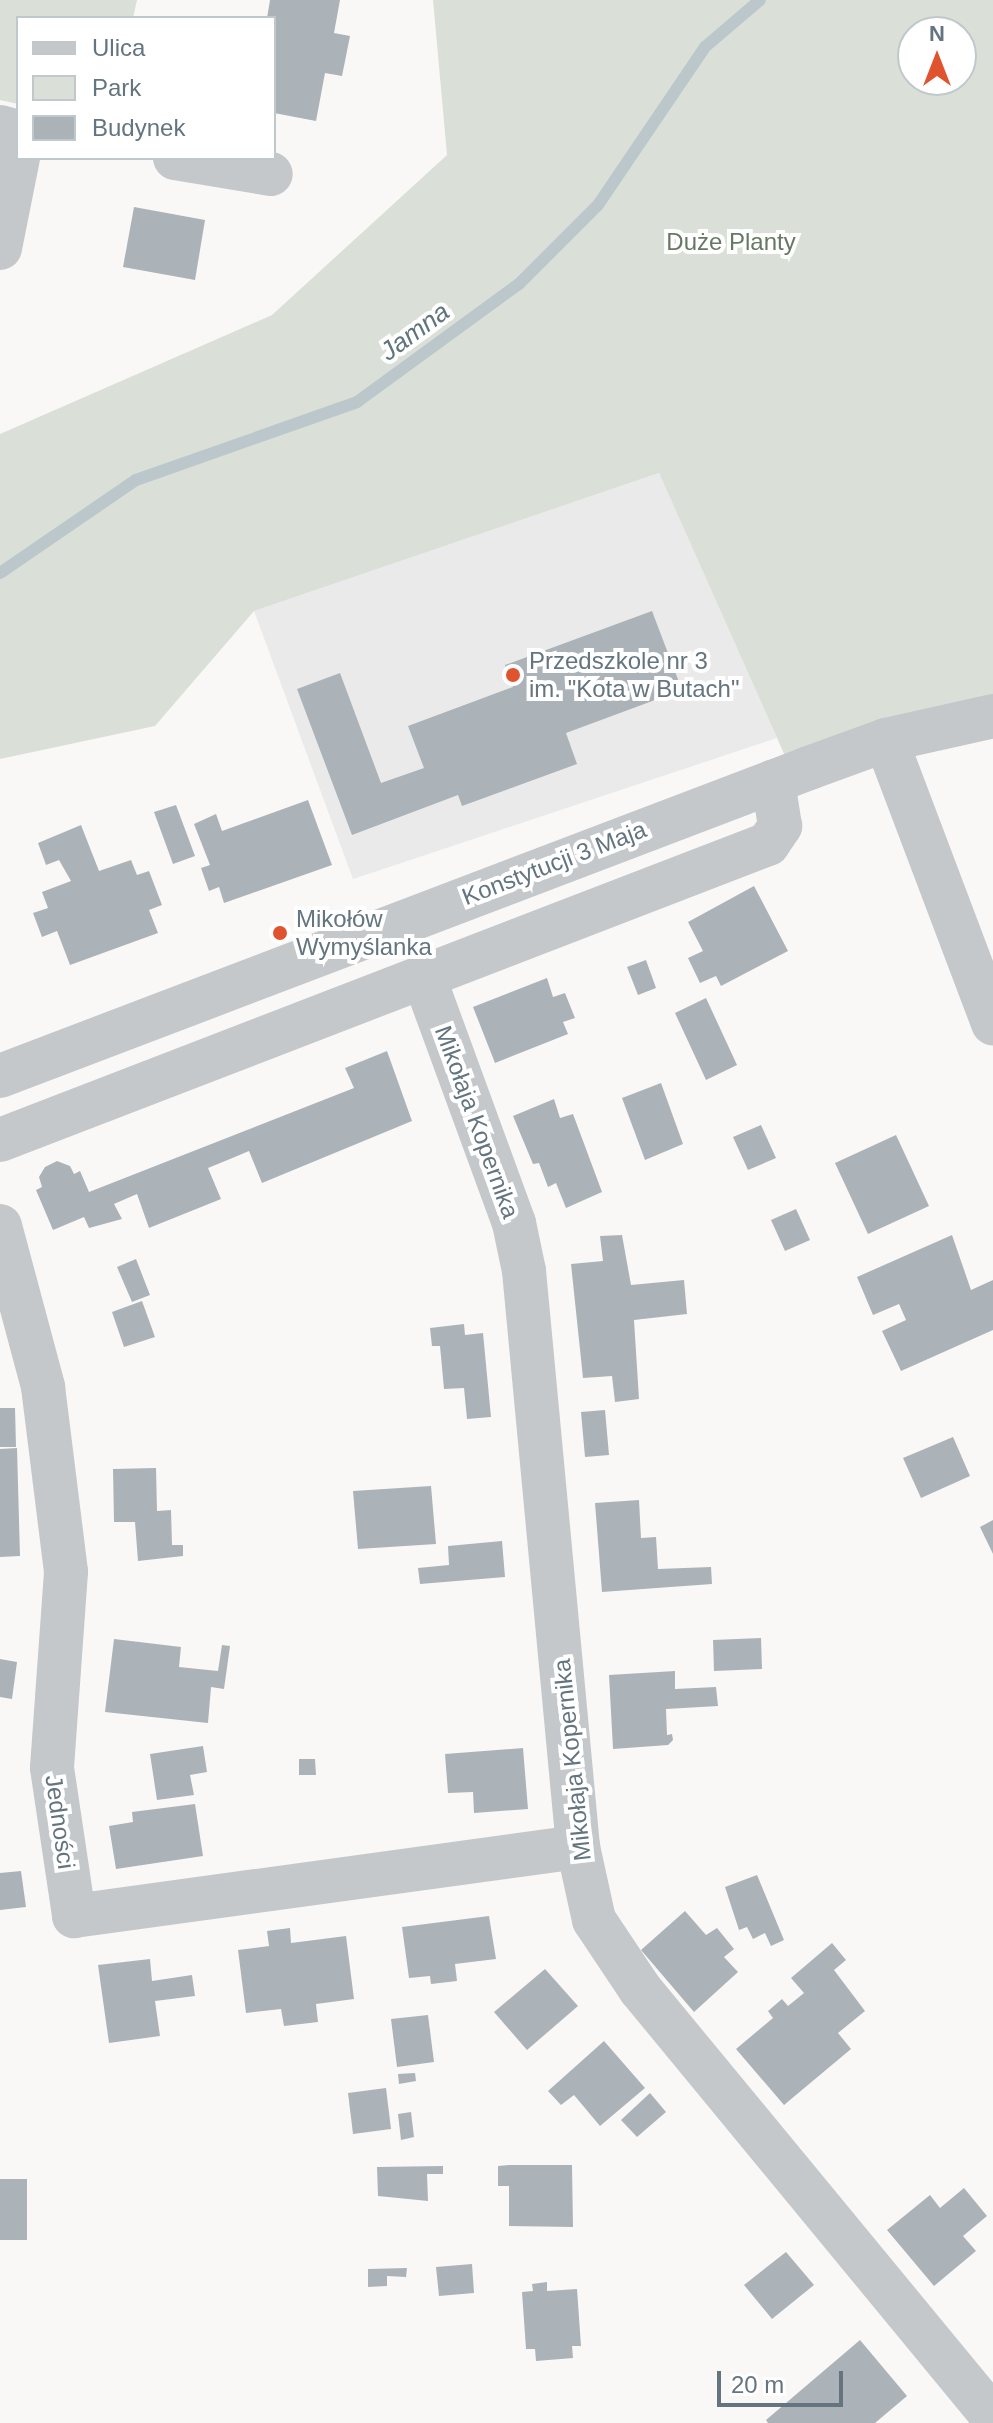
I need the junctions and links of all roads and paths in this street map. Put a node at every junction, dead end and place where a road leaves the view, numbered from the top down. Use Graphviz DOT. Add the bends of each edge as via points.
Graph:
graph roads {
  1 [pos="18,160"];
  2 [pos="187,160"];
  3 [pos="271,174"];
  4 [pos="0,248"];
  5 [pos="993,716"];
  6 [pos="886,740"];
  7 [pos="773,782"];
  8 [pos="425,980"];
  9 [pos="993,1023"];
  10 [pos="0,1076"];
  11 [pos="0,1140"];
  12 [pos="0,1226"];
  13 [pos="578,1847"];
  14 [pos="993,2417"];
  1 -- 4 [label="street"];
  2 -- 3 [label="street"];
  5 -- 6 [label="street, Konstytucji 3 Maja"];
  6 -- 7 [label="street, Konstytucji 3 Maja"];
  6 -- 9 [label="street"];
  7 -- 8 [label="street" via="780,826 768,844"];
  7 -- 10 [label="street, Konstytucji 3 Maja"];
  8 -- 11 [label="street"];
  8 -- 13 [label="street, Mikołaja Kopernika" via="514,1223 524,1271"];
  12 -- 13 [label="street, Jedności" via="43,1387 66,1572 52,1768 74,1916"];
  13 -- 14 [label="street, Mikołaja Kopernika" via="594,1920 640,1989"];
}
